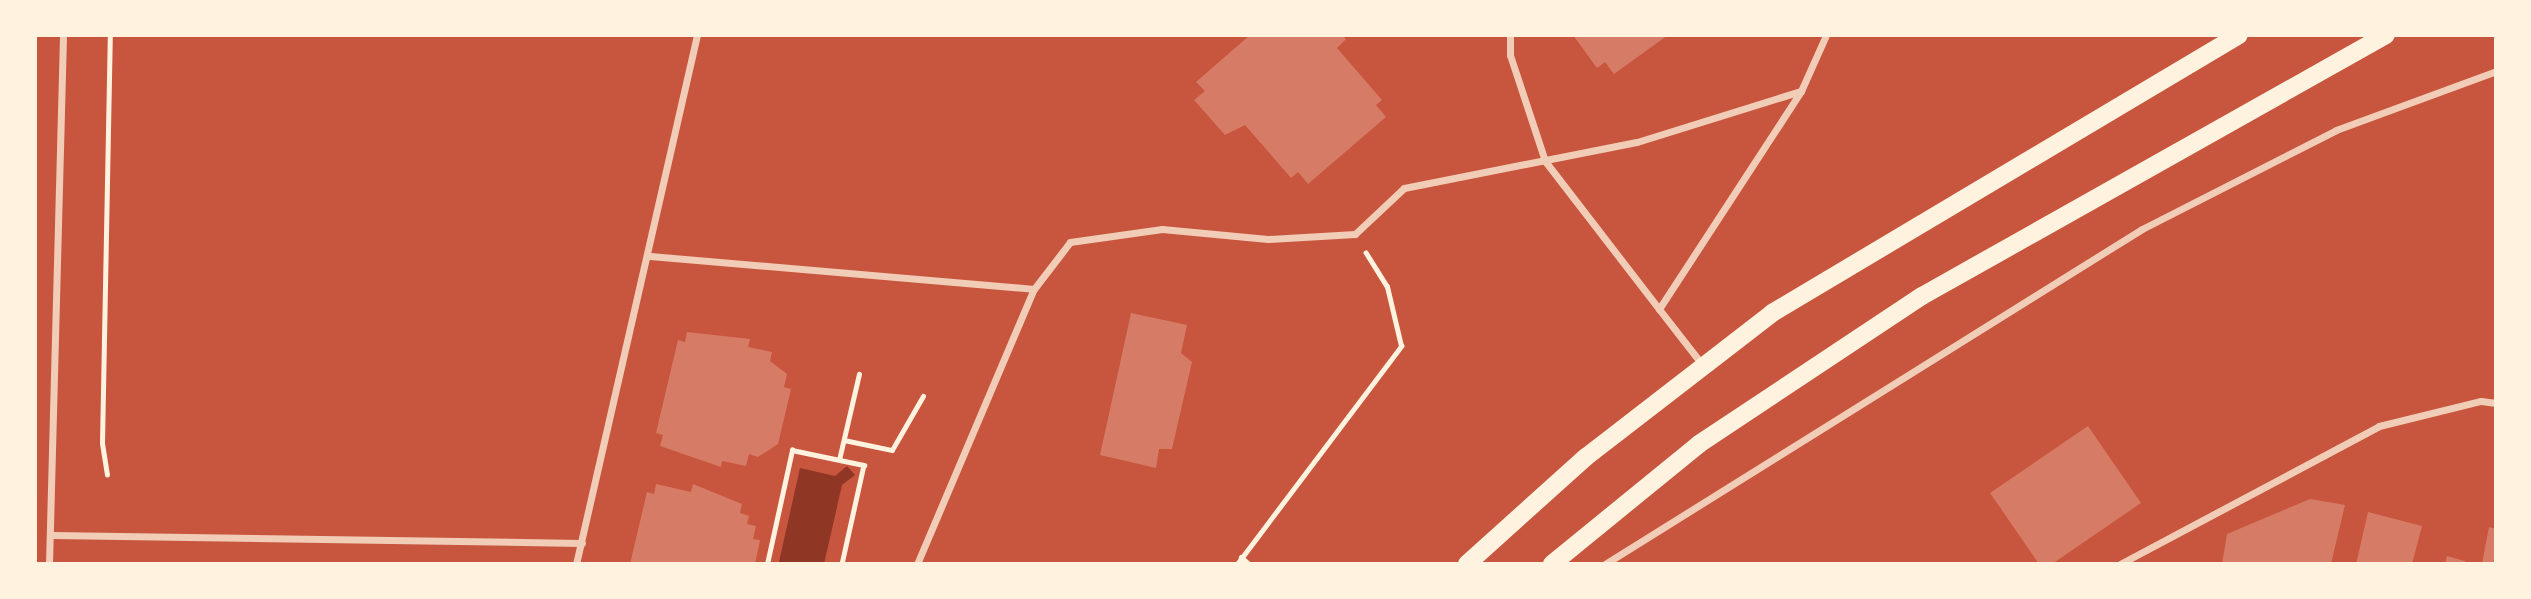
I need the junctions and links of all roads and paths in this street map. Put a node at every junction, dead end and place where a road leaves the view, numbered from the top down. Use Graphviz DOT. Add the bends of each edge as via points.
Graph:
graph roads {
  1 [pos="63,35"];
  2 [pos="110,35"];
  3 [pos="697,35"];
  4 [pos="1510,35"];
  5 [pos="1826,35"];
  6 [pos="2239,35"];
  7 [pos="2386,35"];
  8 [pos="2496,71"];
  9 [pos="1801,92"];
  10 [pos="1545,161"];
  11 [pos="1355,234"];
  12 [pos="650,256"];
  13 [pos="1034,289"];
  14 [pos="1659,309"];
  15 [pos="1701,363"];
  16 [pos="859,374"];
  17 [pos="923,396"];
  18 [pos="2496,403"];
  19 [pos="844,440"];
  20 [pos="839,460"];
  21 [pos="107,475"];
  22 [pos="52,536"];
  23 [pos="582,543"];
  24 [pos="1241,557"];
  25 [pos="49,564"];
  26 [pos="576,564"];
  27 [pos="767,564"];
  28 [pos="842,564"];
  29 [pos="917,564"];
  30 [pos="1237,564"];
  31 [pos="1249,564"];
  32 [pos="1467,564"];
  33 [pos="1552,564"];
  34 [pos="1605,564"];
  35 [pos="2120,564"];
  1 -- 22 [label="street"];
  2 -- 21 [label="path" via="102,443"];
  3 -- 12 [label="street"];
  4 -- 10 [label="street" via="1510,55"];
  5 -- 9 [label="street"];
  6 -- 15 [label="main road" via="1910,226"];
  7 -- 33 [label="main road" via="1922,296 1699,444"];
  8 -- 34 [label="street" via="2336,130 2142,229"];
  9 -- 10 [label="street" via="1637,142"];
  9 -- 14 [label="street"];
  10 -- 11 [label="street" via="1404,188"];
  10 -- 14 [label="street"];
  11 -- 13 [label="street" via="1268,239 1162,229 1070,242"];
  11 -- 24 [label="path" via="1387,287 1401,346"];
  12 -- 13 [label="street"];
  12 -- 23 [label="street"];
  13 -- 29 [label="street"];
  14 -- 15 [label="street"];
  15 -- 32 [label="main road"];
  16 -- 19 [label="path"];
  17 -- 19 [label="path" via="892,450"];
  18 -- 35 [label="street" via="2482,401 2379,426"];
  19 -- 20 [label="path"];
  20 -- 27 [label="path" via="792,450"];
  20 -- 28 [label="path" via="864,465"];
  22 -- 23 [label="street"];
  22 -- 25 [label="street"];
  23 -- 26 [label="street"];
  24 -- 30 [label="path"];
  24 -- 31 [label="path"];
}
